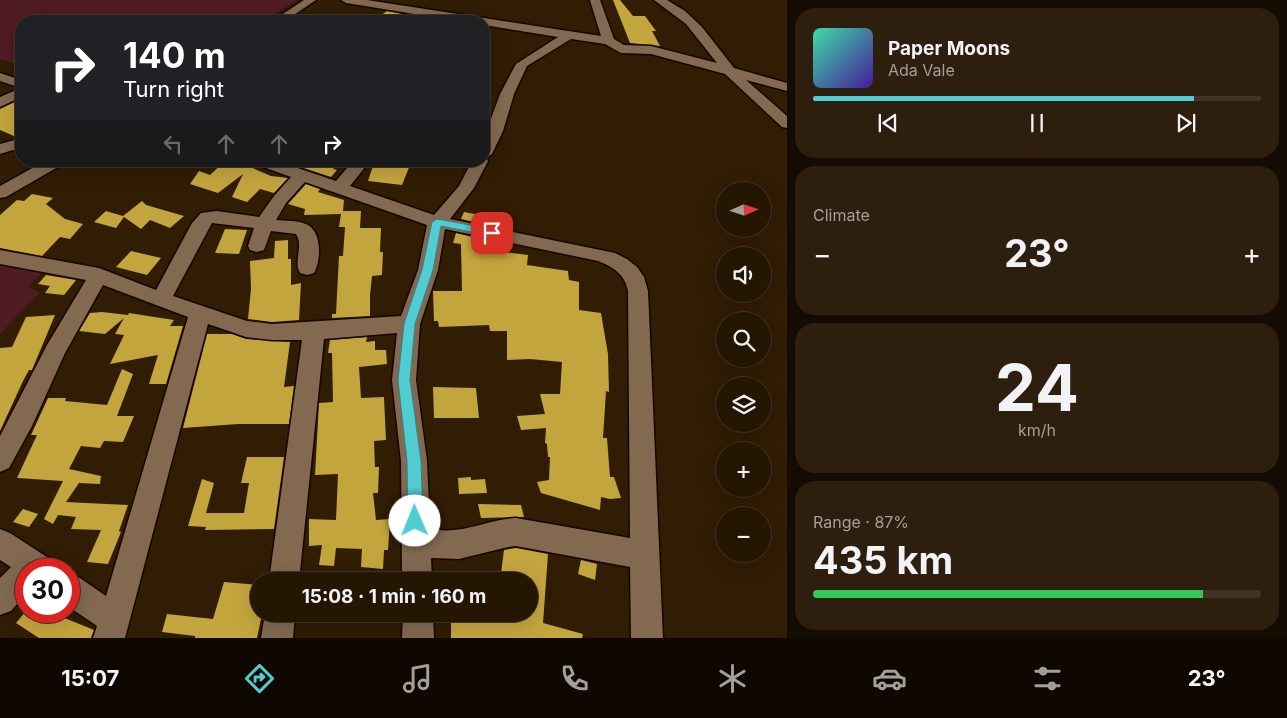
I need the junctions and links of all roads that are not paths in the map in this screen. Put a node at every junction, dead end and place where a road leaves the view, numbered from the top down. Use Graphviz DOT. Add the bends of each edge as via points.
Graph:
graph roads {
  1 [pos="311,0"];
  2 [pos="346,0"];
  3 [pos="595,0"];
  4 [pos="659,0"];
  5 [pos="387,7"];
  6 [pos="287,15"];
  7 [pos="375,15"];
  8 [pos="423,15"];
  9 [pos="490,23"];
  10 [pos="569,35"];
  11 [pos="609,41"];
  12 [pos="729,70"];
  13 [pos="0,77"];
  14 [pos="15,82"];
  15 [pos="787,87"];
  16 [pos="15,95"];
  17 [pos="0,103"];
  18 [pos="787,124"];
  19 [pos="0,139"];
  20 [pos="490,142"];
  21 [pos="12,147"];
  22 [pos="46,167"];
  23 [pos="287,167"];
  24 [pos="357,167"];
  25 [pos="477,167"];
  26 [pos="302,175"];
  27 [pos="339,188"];
  28 [pos="0,193"];
  29 [pos="437,222"];
  30 [pos="263,223"];
  31 [pos="257,246"];
  32 [pos="0,257"];
  33 [pos="307,268"];
  34 [pos="99,276"];
  35 [pos="161,300"];
  36 [pos="200,313"];
  37 [pos="409,324"];
  38 [pos="314,331"];
  39 [pos="0,460"];
  40 [pos="416,541"];
  41 [pos="0,542"];
  42 [pos="646,555"];
  43 [pos="20,558"];
  44 [pos="285,572"];
  45 [pos="417,572"];
  46 [pos="15,585"];
  47 [pos="80,599"];
  48 [pos="0,600"];
  49 [pos="279,622"];
  50 [pos="418,622"];
  51 [pos="112,629"];
  52 [pos="277,638"];
  53 [pos="418,638"];
  54 [pos="648,638"];
  1 -- 6 [label="street"];
  2 -- 5 [label="street"];
  3 -- 11 [label="street"];
  4 -- 12 [label="street" via="675,7 691,21"];
  5 -- 7 [label="street"];
  5 -- 8 [label="street"];
  9 -- 10 [label="street"];
  10 -- 11 [label="street"];
  10 -- 20 [label="street" via="522,64 507,94"];
  11 -- 12 [label="street" via="621,49 651,50"];
  12 -- 15 [label="street"];
  12 -- 18 [label="street"];
  13 -- 14 [label="street"];
  16 -- 17 [label="street"];
  19 -- 21 [label="street"];
  22 -- 28 [label="street"];
  23 -- 26 [label="street"];
  24 -- 27 [label="street"];
  25 -- 29 [label="street" via="466,188"];
  26 -- 27 [label="street"];
  26 -- 30 [label="street"];
  27 -- 29 [label="street"];
  29 -- 37 [label="street" via="428,270"];
  29 -- 42 [label="street" via="601,254 633,273 638,282"];
  30 -- 31 [label="street"];
  30 -- 33 [label="street" via="304,231 308,239"];
  30 -- 35 [label="street" via="214,217 202,220"];
  32 -- 34 [label="street"];
  34 -- 35 [label="street"];
  34 -- 39 [label="street" via="55,351 24,418"];
  35 -- 36 [label="street"];
  36 -- 38 [label="street" via="246,329"];
  36 -- 51 [label="street"];
  37 -- 38 [label="street"];
  37 -- 40 [label="street" via="404,380 414,461"];
  38 -- 44 [label="street"];
  40 -- 42 [label="street" via="452,546 497,533 516,532"];
  40 -- 45 [label="street"];
  41 -- 43 [label="street"];
  42 -- 54 [label="street"];
  46 -- 48 [label="street"];
  47 -- 51 [label="street"];
  49 -- 52 [label="street"];
  50 -- 53 [label="street"];
}
